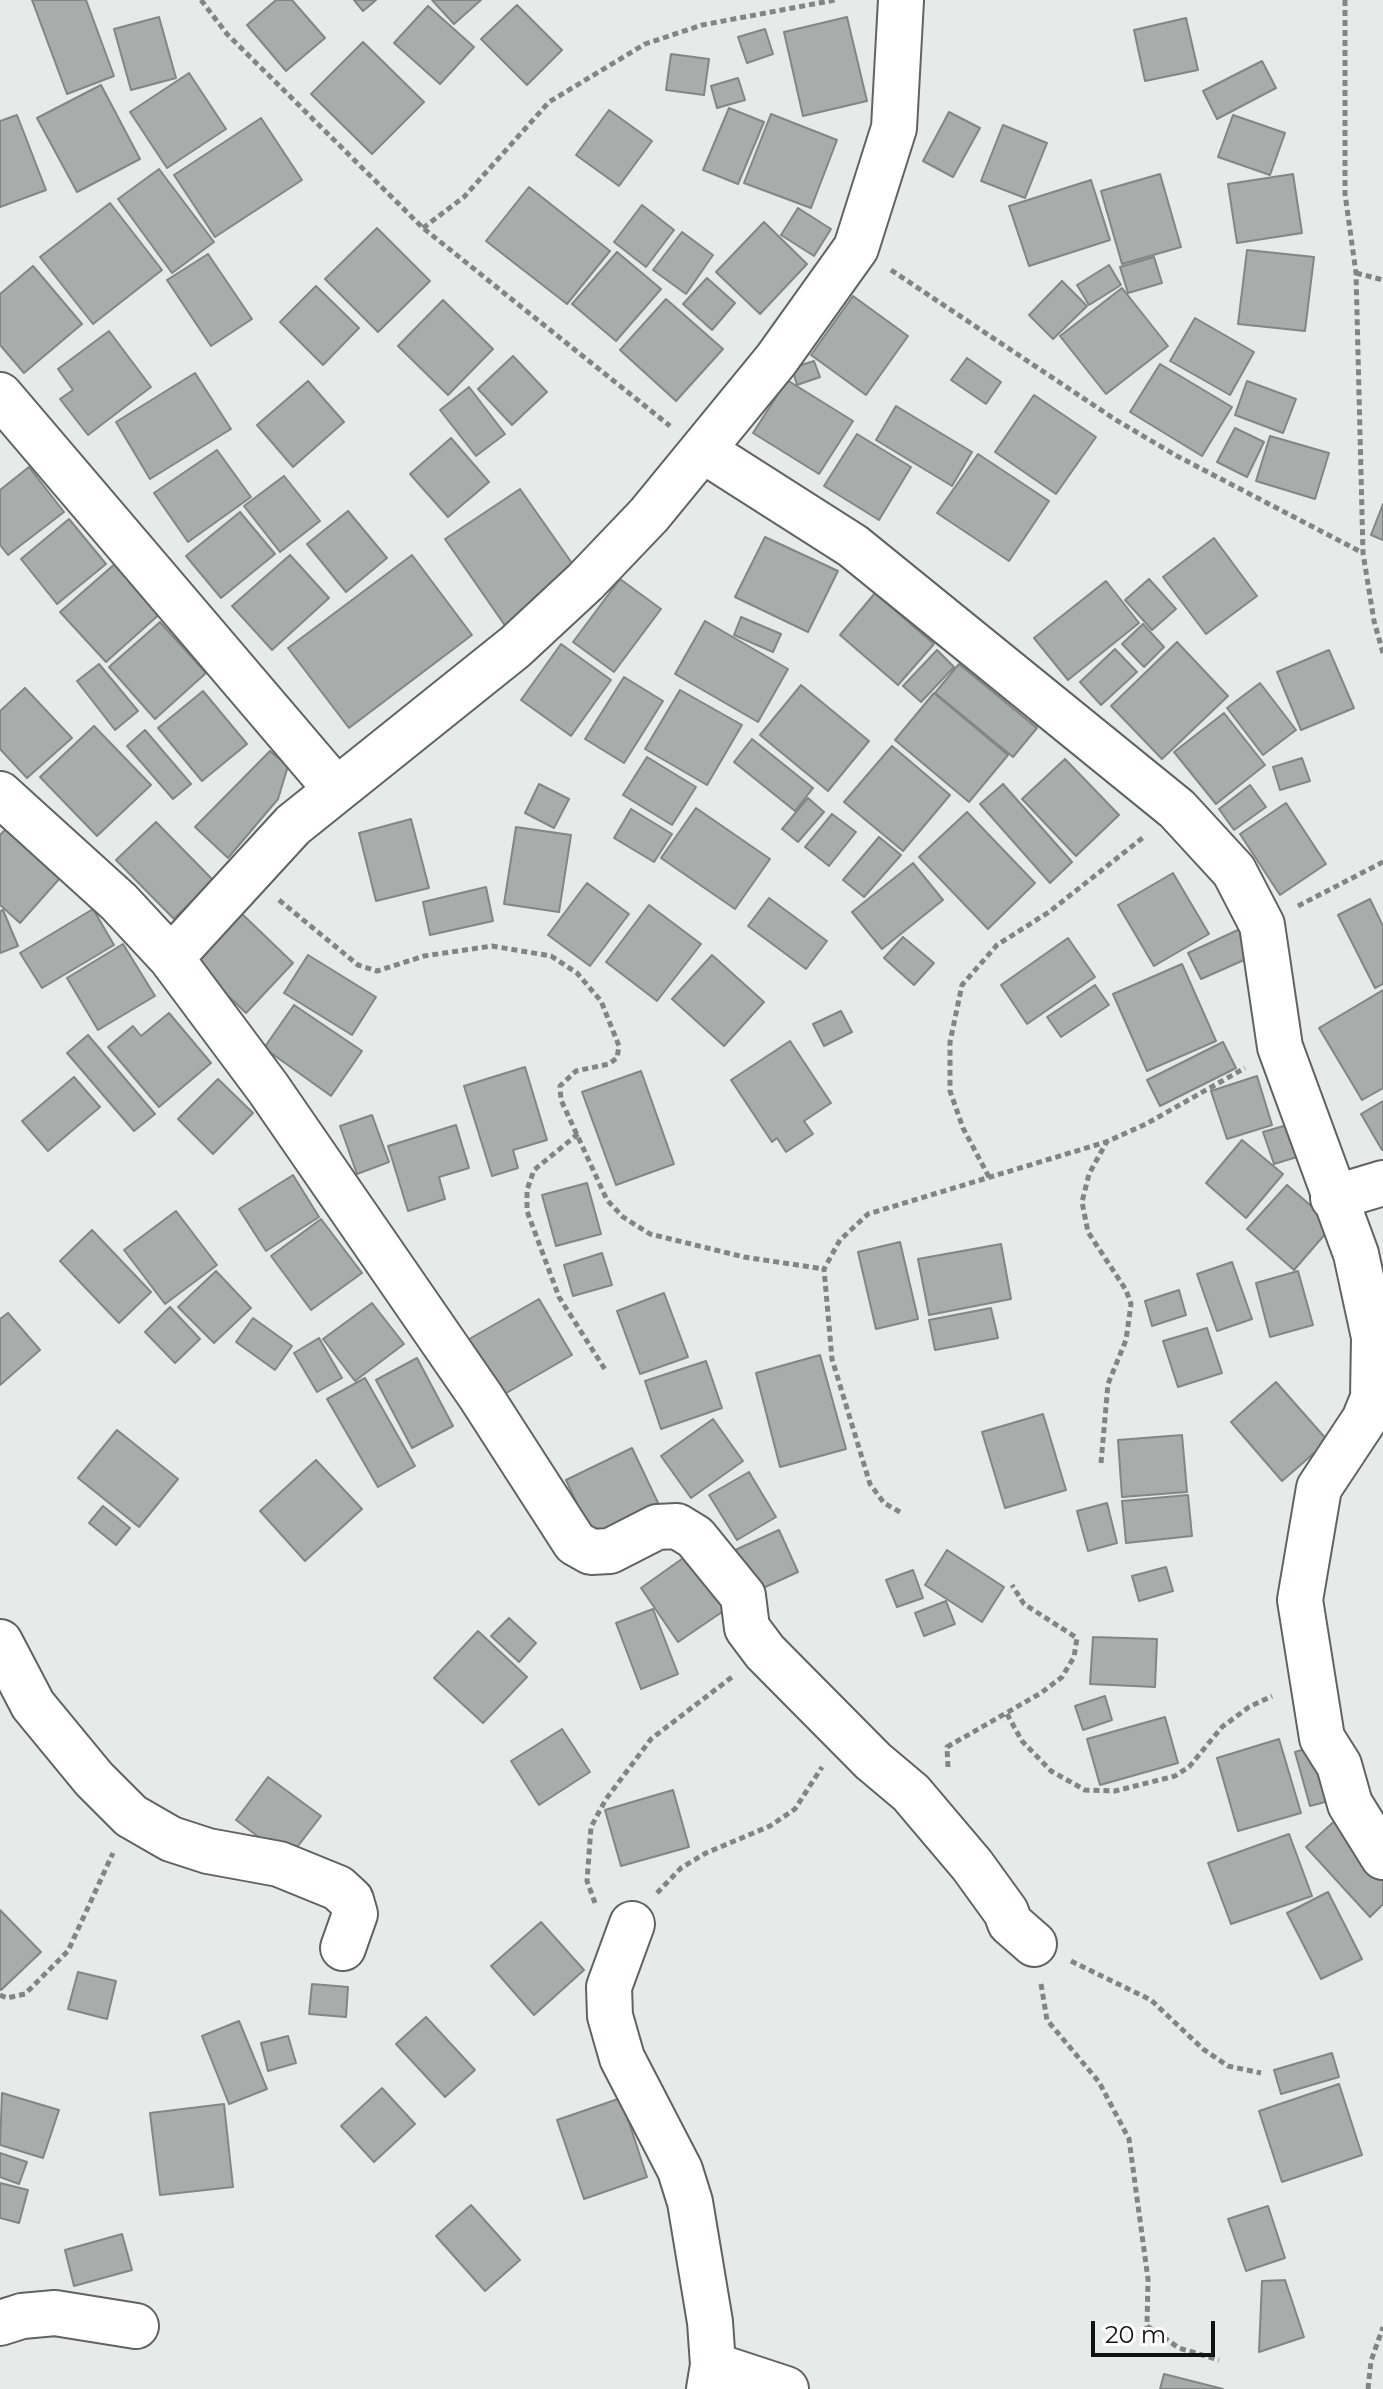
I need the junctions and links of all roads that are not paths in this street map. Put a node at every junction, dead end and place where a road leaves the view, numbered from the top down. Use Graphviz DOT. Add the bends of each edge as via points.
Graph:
graph roads {
  1 [pos="901,0"];
  2 [pos="0,395"];
  3 [pos="704,451"];
  4 [pos="335,788"];
  5 [pos="0,794"];
  6 [pos="171,958"];
  7 [pos="1383,1183"];
  8 [pos="1333,1198"];
  9 [pos="0,1642"];
  10 [pos="1383,1857"];
  11 [pos="632,1924"];
  12 [pos="1034,1944"];
  13 [pos="343,1948"];
  14 [pos="0,2323"];
  15 [pos="136,2326"];
  16 [pos="711,2377"];
  17 [pos="786,2389"];
  1 -- 3 [label="street" via="894,128 856,248"];
  2 -- 4 [label="street"];
  3 -- 4 [label="street" via="649,515 538,626"];
  3 -- 8 [label="street" via="853,546 1177,809 1234,871 1262,925 1280,1047"];
  4 -- 6 [label="street" via="293,825"];
  5 -- 6 [label="street" via="119,902"];
  6 -- 12 [label="street" via="277,1101 575,1543 591,1552 610,1551 657,1527 677,1526 695,1537 743,1596 747,1628 765,1652 911,1793 972,1865 1010,1923"];
  7 -- 8 [label="street"];
  8 -- 10 [label="street" via="1356,1254 1374,1337 1373,1398 1319,1488 1300,1600 1322,1738 1339,1765 1350,1804"];
  9 -- 13 [label="street" via="33,1705 131,1816 171,1839 279,1864 338,1888 351,1900 355,1914"];
  11 -- 16 [label="street" via="609,1987 610,2016 622,2058 680,2170 690,2202 710,2322"];
  14 -- 15 [label="street" via="55,2313"];
  16 -- 17 [label="street"];
}
